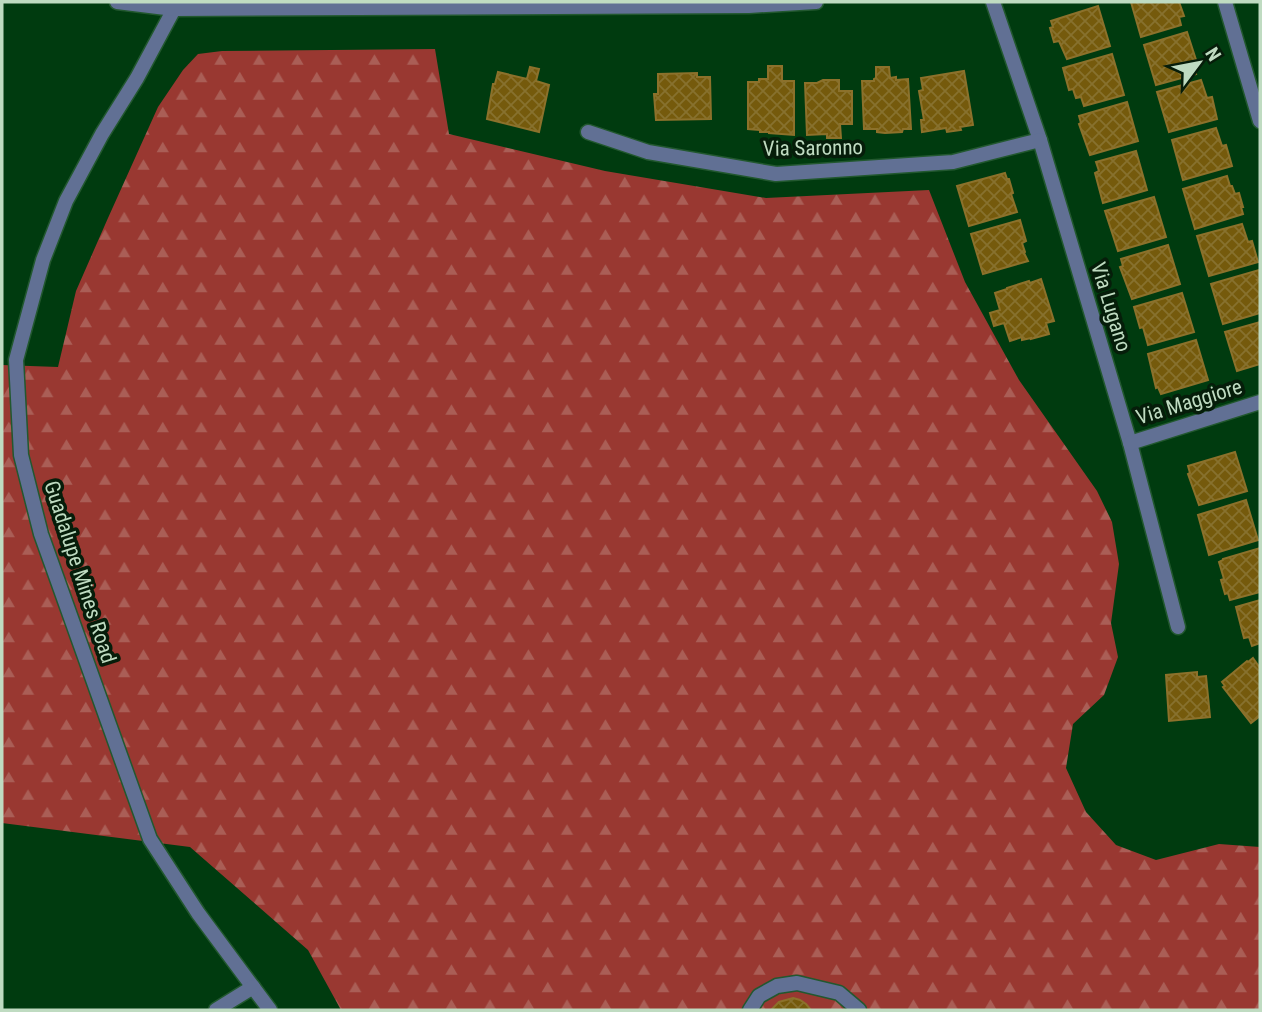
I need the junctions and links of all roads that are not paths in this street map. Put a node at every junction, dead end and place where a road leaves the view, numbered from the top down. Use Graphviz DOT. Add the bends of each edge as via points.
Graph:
graph roads {
  1 [pos="117,2"];
  2 [pos="816,2"];
  3 [pos="993,2"];
  4 [pos="1225,2"];
  5 [pos="174,9"];
  6 [pos="1260,121"];
  7 [pos="588,132"];
  8 [pos="1040,140"];
  9 [pos="1260,402"];
  10 [pos="1130,443"];
  11 [pos="1178,627"];
  12 [pos="253,987"];
  13 [pos="216,1010"];
  14 [pos="270,1010"];
  15 [pos="750,1010"];
  16 [pos="859,1010"];
  1 -- 5 [label="street"];
  2 -- 5 [label="street"];
  3 -- 8 [label="street, Via Lugano"];
  4 -- 6 [label="street"];
  5 -- 12 [label="street, Guadalupe Mines Road" via="66,201 43,260 16,360 21,455 41,534 150,839"];
  7 -- 8 [label="street, Via Saronno" via="648,152 776,174 953,162"];
  8 -- 10 [label="street, Via Lugano"];
  9 -- 10 [label="street, Via Maggiore"];
  10 -- 11 [label="street, Via Lugano"];
  12 -- 13 [label="street"];
  12 -- 14 [label="street, Guadalupe Mines Road"];
  15 -- 16 [label="street" via="759,996 777,986 797,983 839,993"];
}
